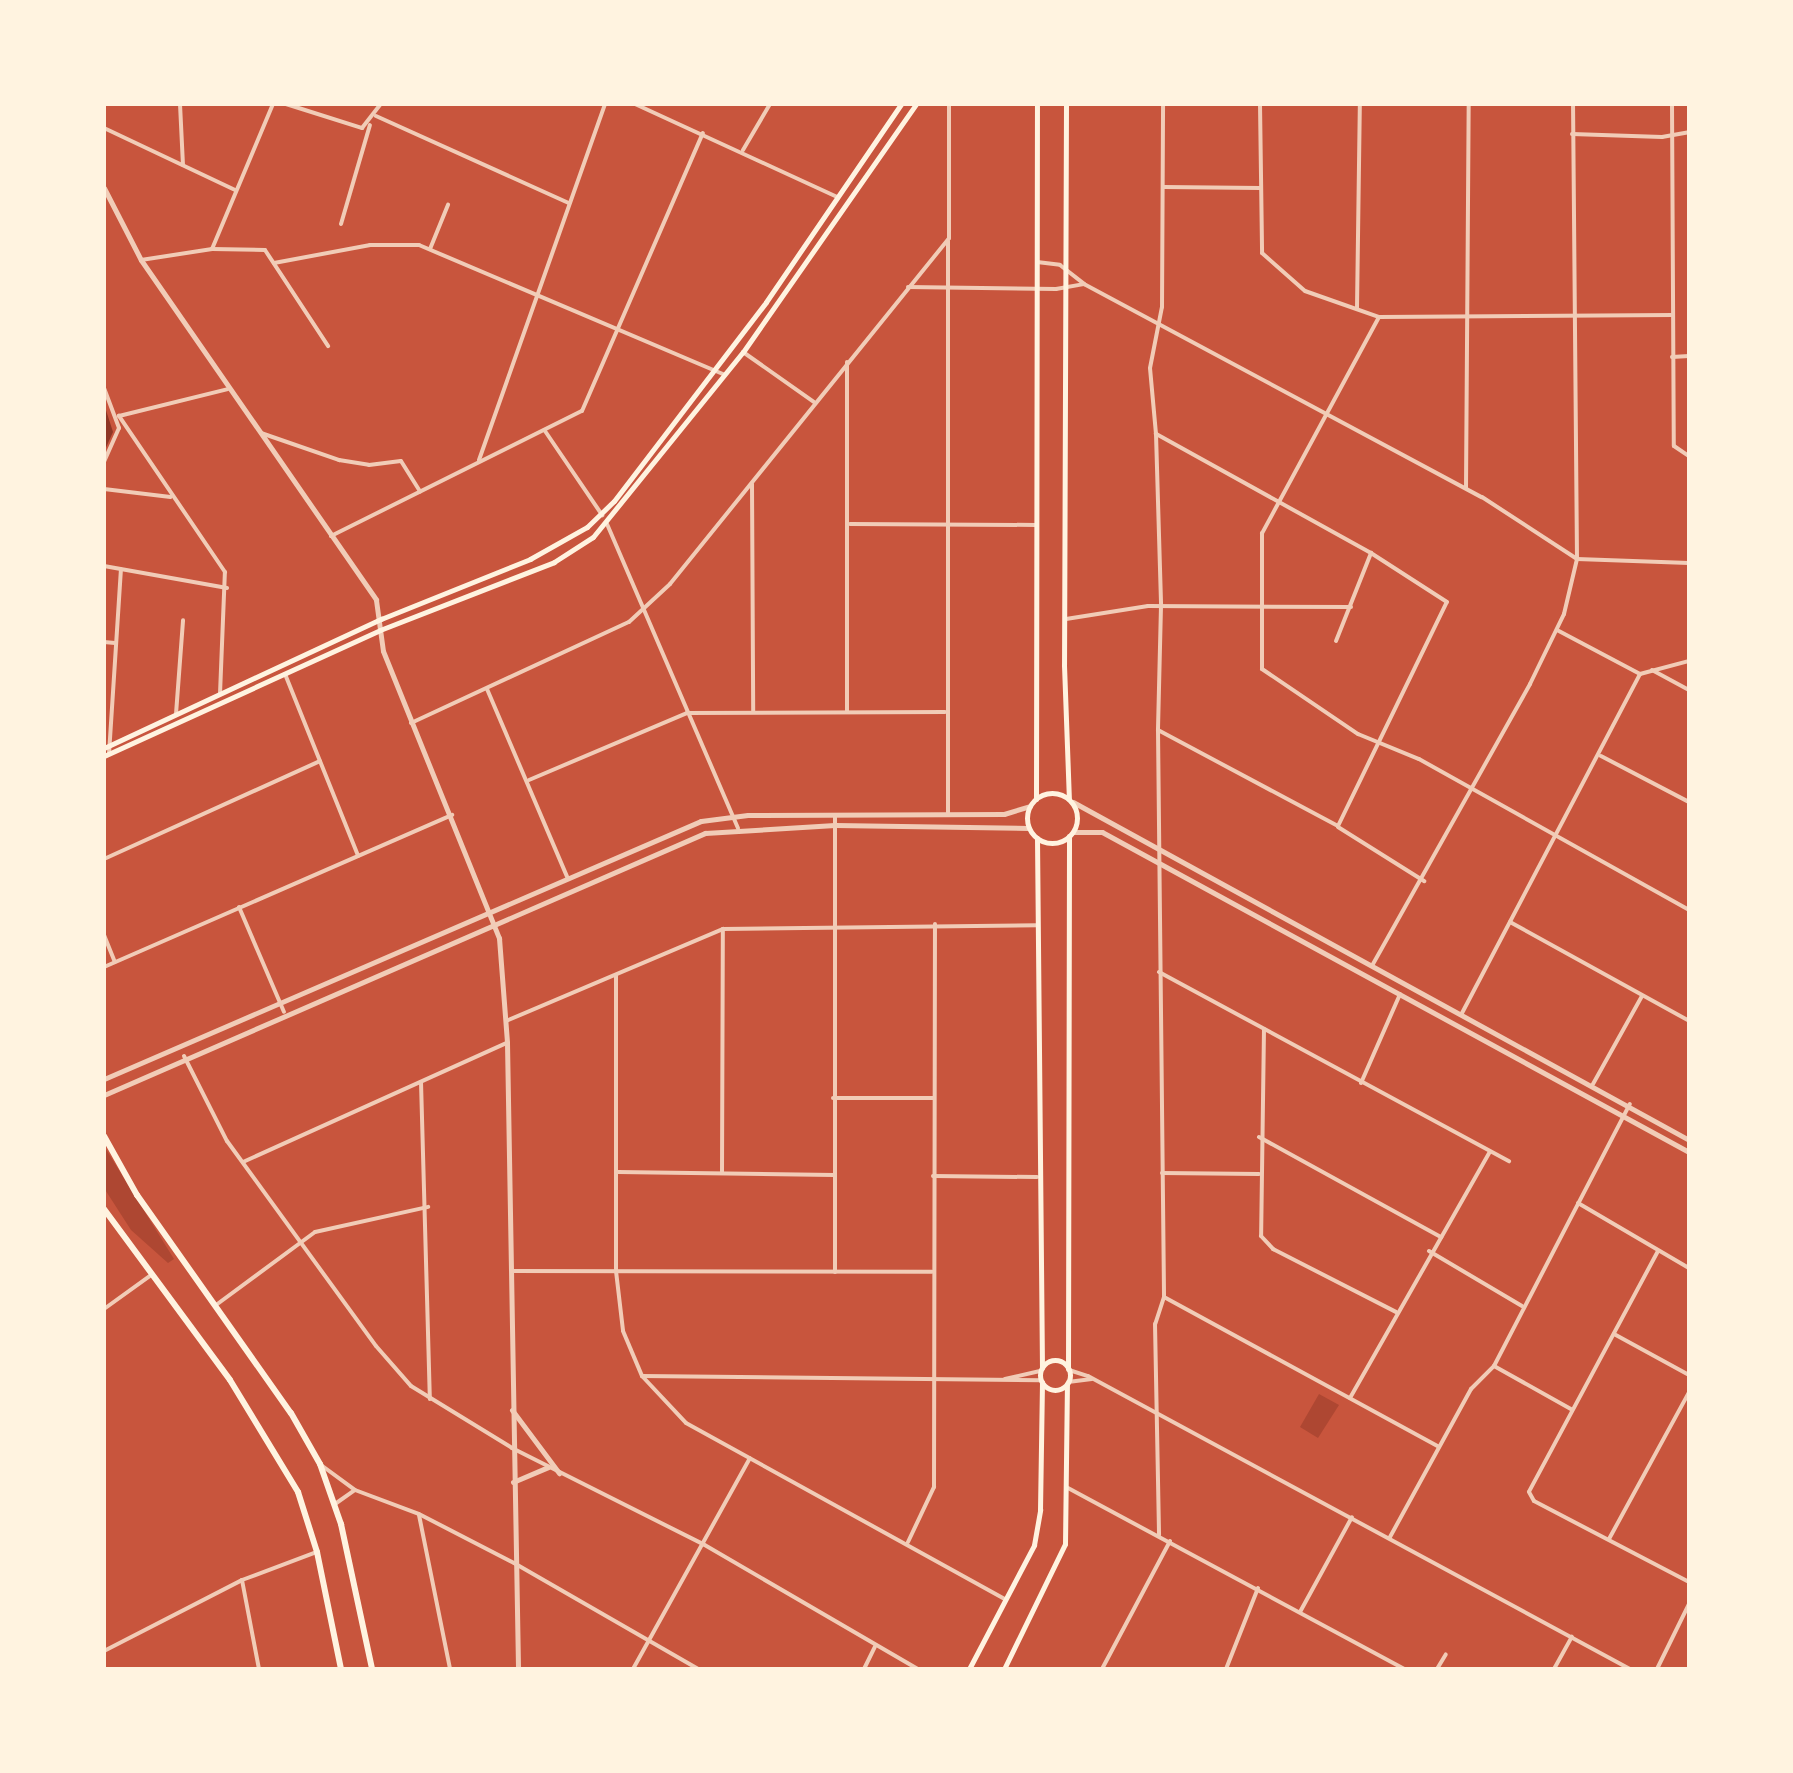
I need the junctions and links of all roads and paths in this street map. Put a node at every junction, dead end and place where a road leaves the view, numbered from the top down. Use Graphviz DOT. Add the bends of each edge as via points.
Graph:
graph roads {
  1 [pos="180,104"];
  2 [pos="273,104"];
  3 [pos="286,104"];
  4 [pos="381,104"];
  5 [pos="605,104"];
  6 [pos="635,104"];
  7 [pos="770,104"];
  8 [pos="901,104"];
  9 [pos="916,104"];
  10 [pos="949,104"];
  11 [pos="1037,104"];
  12 [pos="1066,104"];
  13 [pos="1163,104"];
  14 [pos="1260,104"];
  15 [pos="1360,104"];
  16 [pos="1367,104"];
  17 [pos="1378,104"];
  18 [pos="1469,104"];
  19 [pos="1573,104"];
  20 [pos="1672,104"];
  21 [pos="376,116"];
  22 [pos="370,125"];
  23 [pos="104,128"];
  24 [pos="1689,132"];
  25 [pos="703,133"];
  26 [pos="1572,134"];
  27 [pos="1672,136"];
  28 [pos="743,150"];
  29 [pos="183,165"];
  30 [pos="1164,187"];
  31 [pos="104,188"];
  32 [pos="1260,188"];
  33 [pos="235,190"];
  34 [pos="837,197"];
  35 [pos="569,203"];
  36 [pos="448,205"];
  37 [pos="341,224"];
  38 [pos="949,238"];
  39 [pos="212,249"];
  40 [pos="430,249"];
  41 [pos="141,260"];
  42 [pos="1037,262"];
  43 [pos="274,263"];
  44 [pos="1066,269"];
  45 [pos="1084,284"];
  46 [pos="1037,285"];
  47 [pos="945,286"];
  48 [pos="906,287"];
  49 [pos="1066,288"];
  50 [pos="539,293"];
  51 [pos="1357,308"];
  52 [pos="1469,314"];
  53 [pos="1673,315"];
  54 [pos="1576,316"];
  55 [pos="1379,317"];
  56 [pos="1159,320"];
  57 [pos="622,328"];
  58 [pos="328,346"];
  59 [pos="743,352"];
  60 [pos="1689,356"];
  61 [pos="1672,357"];
  62 [pos="847,362"];
  63 [pos="714,370"];
  64 [pos="725,375"];
  65 [pos="104,388"];
  66 [pos="228,389"];
  67 [pos="814,402"];
  68 [pos="1325,411"];
  69 [pos="119,416"];
  70 [pos="545,431"];
  71 [pos="258,433"];
  72 [pos="1156,434"];
  73 [pos="1689,456"];
  74 [pos="104,461"];
  75 [pos="478,461"];
  76 [pos="752,482"];
  77 [pos="1466,488"];
  78 [pos="104,489"];
  79 [pos="420,491"];
  80 [pos="171,497"];
  81 [pos="1277,499"];
  82 [pos="602,515"];
  83 [pos="947,523"];
  84 [pos="607,524"];
  85 [pos="850,524"];
  86 [pos="1036,525"];
  87 [pos="331,536"];
  88 [pos="1371,553"];
  89 [pos="1577,559"];
  90 [pos="1689,563"];
  91 [pos="104,566"];
  92 [pos="121,569"];
  93 [pos="227,588"];
  94 [pos="1161,606"];
  95 [pos="1351,607"];
  96 [pos="1260,608"];
  97 [pos="645,610"];
  98 [pos="381,619"];
  99 [pos="1066,619"];
  100 [pos="183,620"];
  101 [pos="1557,629"];
  102 [pos="380,630"];
  103 [pos="1336,641"];
  104 [pos="104,642"];
  105 [pos="115,643"];
  106 [pos="1689,661"];
  107 [pos="1652,670"];
  108 [pos="285,674"];
  109 [pos="1640,674"];
  110 [pos="487,689"];
  111 [pos="1689,690"];
  112 [pos="220,694"];
  113 [pos="753,711"];
  114 [pos="847,711"];
  115 [pos="687,713"];
  116 [pos="945,713"];
  117 [pos="176,714"];
  118 [pos="411,723"];
  119 [pos="1158,730"];
  120 [pos="1380,741"];
  121 [pos="107,746"];
  122 [pos="107,755"];
  123 [pos="1601,756"];
  124 [pos="320,761"];
  125 [pos="529,780"];
  126 [pos="1471,791"];
  127 [pos="1036,799"];
  128 [pos="1071,801"];
  129 [pos="1689,802"];
  130 [pos="1030,806"];
  131 [pos="452,815"];
  132 [pos="835,815"];
  133 [pos="948,815"];
  134 [pos="733,816"];
  135 [pos="835,825"];
  136 [pos="1338,826"];
  137 [pos="738,828"];
  138 [pos="1029,828"];
  139 [pos="1071,834"];
  140 [pos="1551,835"];
  141 [pos="1037,838"];
  142 [pos="1159,850"];
  143 [pos="358,856"];
  144 [pos="104,859"];
  145 [pos="1156,863"];
  146 [pos="567,877"];
  147 [pos="1424,881"];
  148 [pos="239,907"];
  149 [pos="490,910"];
  150 [pos="1689,910"];
  151 [pos="494,921"];
  152 [pos="1510,922"];
  153 [pos="833,924"];
  154 [pos="935,924"];
  155 [pos="1038,925"];
  156 [pos="723,929"];
  157 [pos="104,935"];
  158 [pos="115,962"];
  159 [pos="1373,964"];
  160 [pos="104,967"];
  161 [pos="1159,972"];
  162 [pos="616,976"];
  163 [pos="1400,994"];
  164 [pos="1642,996"];
  165 [pos="280,1003"];
  166 [pos="284,1012"];
  167 [pos="1461,1015"];
  168 [pos="506,1021"];
  169 [pos="1689,1021"];
  170 [pos="1264,1029"];
  171 [pos="507,1043"];
  172 [pos="184,1056"];
  173 [pos="104,1079"];
  174 [pos="421,1082"];
  175 [pos="1361,1083"];
  176 [pos="1593,1084"];
  177 [pos="104,1095"];
  178 [pos="833,1098"];
  179 [pos="933,1098"];
  180 [pos="1630,1104"];
  181 [pos="1623,1117"];
  182 [pos="104,1136"];
  183 [pos="1259,1137"];
  184 [pos="1689,1140"];
  185 [pos="1689,1152"];
  186 [pos="1489,1153"];
  187 [pos="1509,1161"];
  188 [pos="242,1162"];
  189 [pos="618,1172"];
  190 [pos="722,1172"];
  191 [pos="1162,1173"];
  192 [pos="1259,1174"];
  193 [pos="834,1175"];
  194 [pos="933,1176"];
  195 [pos="1037,1177"];
  196 [pos="1578,1203"];
  197 [pos="428,1207"];
  198 [pos="104,1209"];
  199 [pos="1441,1237"];
  200 [pos="301,1240"];
  201 [pos="1429,1251"];
  202 [pos="1658,1251"];
  203 [pos="1689,1268"];
  204 [pos="509,1271"];
  205 [pos="616,1271"];
  206 [pos="835,1272"];
  207 [pos="932,1272"];
  208 [pos="150,1276"];
  209 [pos="1164,1297"];
  210 [pos="216,1305"];
  211 [pos="1522,1306"];
  212 [pos="104,1309"];
  213 [pos="1396,1312"];
  214 [pos="1613,1334"];
  215 [pos="1494,1366"];
  216 [pos="1041,1369"];
  217 [pos="1068,1370"];
  218 [pos="1689,1375"];
  219 [pos="642,1376"];
  220 [pos="932,1379"];
  221 [pos="1005,1379"];
  222 [pos="1092,1379"];
  223 [pos="1041,1381"];
  224 [pos="1067,1383"];
  225 [pos="1689,1392"];
  226 [pos="430,1399"];
  227 [pos="1350,1399"];
  228 [pos="1571,1409"];
  229 [pos="511,1410"];
  230 [pos="1158,1415"];
  231 [pos="512,1448"];
  232 [pos="1439,1448"];
  233 [pos="750,1458"];
  234 [pos="320,1464"];
  235 [pos="548,1467"];
  236 [pos="559,1473"];
  237 [pos="513,1482"];
  238 [pos="1068,1488"];
  239 [pos="355,1490"];
  240 [pos="335,1504"];
  241 [pos="419,1514"];
  242 [pos="1352,1517"];
  243 [pos="1159,1535"];
  244 [pos="1390,1537"];
  245 [pos="1609,1539"];
  246 [pos="1170,1541"];
  247 [pos="908,1542"];
  248 [pos="703,1544"];
  249 [pos="317,1552"];
  250 [pos="514,1563"];
  251 [pos="242,1580"];
  252 [pos="1689,1582"];
  253 [pos="1258,1588"];
  254 [pos="1007,1600"];
  255 [pos="1689,1604"];
  256 [pos="1300,1612"];
  257 [pos="1572,1637"];
  258 [pos="650,1640"];
  259 [pos="875,1646"];
  260 [pos="104,1651"];
  261 [pos="1446,1654"];
  262 [pos="259,1669"];
  263 [pos="341,1669"];
  264 [pos="372,1669"];
  265 [pos="450,1669"];
  266 [pos="518,1669"];
  267 [pos="633,1669"];
  268 [pos="698,1669"];
  269 [pos="864,1669"];
  270 [pos="918,1669"];
  271 [pos="969,1669"];
  272 [pos="1004,1669"];
  273 [pos="1102,1669"];
  274 [pos="1226,1669"];
  275 [pos="1404,1669"];
  276 [pos="1437,1669"];
  277 [pos="1554,1669"];
  278 [pos="1630,1669"];
  279 [pos="1657,1669"];
  1 -- 29 [label="street"];
  2 -- 33 [label="street"];
  3 -- 22 [label="street" via="353,128"];
  4 -- 21 [label="street"];
  5 -- 35 [label="street"];
  6 -- 25 [label="street"];
  7 -- 28 [label="street"];
  8 -- 34 [label="main road"];
  9 -- 59 [label="main road"];
  10 -- 38 [label="street"];
  11 -- 42 [label="main road"];
  12 -- 44 [label="main road"];
  13 -- 30 [label="street"];
  14 -- 32 [label="street"];
  15 -- 51 [label="street"];
  16 -- 17 [label="street"];
  18 -- 52 [label="street"];
  19 -- 26 [label="street"];
  20 -- 27 [label="street"];
  21 -- 22 [label="street"];
  21 -- 35 [label="street"];
  22 -- 37 [label="street"];
  23 -- 29 [label="street"];
  24 -- 27 [label="street"];
  25 -- 28 [label="street"];
  25 -- 57 [label="street"];
  26 -- 27 [label="street"];
  26 -- 54 [label="street"];
  27 -- 53 [label="street"];
  28 -- 34 [label="street"];
  29 -- 33 [label="street"];
  30 -- 32 [label="street"];
  30 -- 56 [label="street"];
  31 -- 41 [label="street"];
  32 -- 51 [label="street" via="1265,259 1305,291"];
  33 -- 39 [label="street"];
  34 -- 63 [label="main road"];
  35 -- 50 [label="street"];
  36 -- 40 [label="street"];
  38 -- 47 [label="street"];
  38 -- 48 [label="street"];
  39 -- 41 [label="street"];
  39 -- 43 [label="street" via="265,250"];
  40 -- 43 [label="street" via="383,244"];
  40 -- 50 [label="street"];
  41 -- 66 [label="street"];
  42 -- 44 [label="street"];
  42 -- 46 [label="main road"];
  43 -- 58 [label="street"];
  44 -- 45 [label="street"];
  44 -- 49 [label="main road"];
  45 -- 49 [label="street"];
  45 -- 56 [label="street"];
  46 -- 47 [label="street"];
  46 -- 49 [label="street"];
  46 -- 86 [label="main road"];
  47 -- 48 [label="street"];
  47 -- 83 [label="street"];
  48 -- 62 [label="street"];
  49 -- 99 [label="main road"];
  50 -- 57 [label="street"];
  50 -- 75 [label="street"];
  51 -- 55 [label="street"];
  52 -- 54 [label="street"];
  52 -- 55 [label="street"];
  52 -- 77 [label="street"];
  53 -- 54 [label="street"];
  53 -- 61 [label="street"];
  54 -- 89 [label="street"];
  55 -- 68 [label="street"];
  56 -- 68 [label="street"];
  56 -- 72 [label="street" via="1150,368"];
  57 -- 63 [label="street"];
  57 -- 70 [label="street" via="582,411"];
  59 -- 64 [label="main road"];
  59 -- 67 [label="street"];
  60 -- 61 [label="street"];
  61 -- 73 [label="street" via="1674,446"];
  62 -- 67 [label="street"];
  62 -- 85 [label="street"];
  63 -- 64 [label="street"];
  63 -- 82 [label="main road"];
  64 -- 84 [label="main road"];
  65 -- 69 [label="street"];
  66 -- 69 [label="street"];
  66 -- 71 [label="street"];
  67 -- 76 [label="street"];
  68 -- 77 [label="street"];
  68 -- 81 [label="street"];
  69 -- 74 [label="street" via="116,443"];
  69 -- 80 [label="street"];
  70 -- 75 [label="street"];
  70 -- 82 [label="street"];
  71 -- 79 [label="street" via="339,460 369,465 401,461"];
  71 -- 87 [label="street"];
  72 -- 81 [label="street"];
  72 -- 94 [label="street"];
  75 -- 79 [label="street"];
  76 -- 97 [label="street"];
  76 -- 113 [label="street"];
  77 -- 89 [label="street"];
  78 -- 80 [label="street"];
  79 -- 87 [label="street"];
  80 -- 93 [label="street" via="217,557"];
  81 -- 88 [label="street"];
  81 -- 96 [label="street" via="1262,533"];
  82 -- 98 [label="main road" via="554,548"];
  83 -- 85 [label="street"];
  83 -- 86 [label="street"];
  83 -- 116 [label="street"];
  84 -- 97 [label="street"];
  84 -- 102 [label="main road" via="554,562"];
  85 -- 114 [label="street"];
  86 -- 127 [label="main road"];
  87 -- 98 [label="street" via="376,600"];
  88 -- 95 [label="street"];
  88 -- 120 [label="street" via="1443,595 1448,609"];
  89 -- 90 [label="street"];
  89 -- 101 [label="street"];
  91 -- 92 [label="street"];
  92 -- 93 [label="street"];
  92 -- 105 [label="street"];
  93 -- 112 [label="street"];
  94 -- 96 [label="street"];
  94 -- 99 [label="street"];
  94 -- 119 [label="street"];
  95 -- 96 [label="street"];
  95 -- 103 [label="street"];
  96 -- 120 [label="street" via="1262,669 1307,703"];
  97 -- 110 [label="street"];
  97 -- 115 [label="street"];
  98 -- 102 [label="street"];
  98 -- 112 [label="main road"];
  99 -- 128 [label="main road"];
  100 -- 117 [label="street"];
  101 -- 109 [label="street"];
  101 -- 126 [label="street"];
  102 -- 108 [label="main road"];
  102 -- 118 [label="street"];
  104 -- 105 [label="street"];
  105 -- 121 [label="street"];
  106 -- 107 [label="street"];
  107 -- 109 [label="street"];
  107 -- 111 [label="street"];
  108 -- 122 [label="main road"];
  108 -- 124 [label="street"];
  109 -- 123 [label="street"];
  110 -- 118 [label="street"];
  110 -- 125 [label="street"];
  112 -- 117 [label="main road"];
  113 -- 114 [label="street"];
  113 -- 115 [label="street"];
  114 -- 116 [label="street"];
  115 -- 125 [label="street"];
  115 -- 134 [label="street"];
  116 -- 133 [label="street"];
  117 -- 121 [label="main road"];
  118 -- 131 [label="street"];
  119 -- 136 [label="street"];
  119 -- 142 [label="street"];
  120 -- 126 [label="street"];
  120 -- 136 [label="street"];
  121 -- 122 [label="street"];
  123 -- 129 [label="street"];
  123 -- 140 [label="street"];
  124 -- 143 [label="street"];
  124 -- 144 [label="street"];
  125 -- 146 [label="street"];
  126 -- 140 [label="street"];
  126 -- 147 [label="street"];
  127 -- 128 [label="main road" via="1056,793"];
  127 -- 130 [label="main road"];
  128 -- 139 [label="main road" via="1078,817"];
  128 -- 142 [label="street"];
  130 -- 133 [label="street" via="1004,814"];
  130 -- 138 [label="main road"];
  131 -- 143 [label="street"];
  131 -- 149 [label="street"];
  132 -- 133 [label="street"];
  132 -- 134 [label="street"];
  132 -- 135 [label="street"];
  134 -- 137 [label="street"];
  134 -- 146 [label="street" via="683,828"];
  135 -- 137 [label="street"];
  135 -- 138 [label="street"];
  135 -- 153 [label="street"];
  136 -- 147 [label="street"];
  137 -- 151 [label="street" via="687,839"];
  138 -- 141 [label="main road"];
  139 -- 141 [label="main road" via="1053,843"];
  139 -- 145 [label="street" via="1102,832"];
  139 -- 217 [label="main road"];
  140 -- 150 [label="street"];
  140 -- 152 [label="street"];
  141 -- 155 [label="main road"];
  142 -- 145 [label="street"];
  142 -- 159 [label="street"];
  143 -- 148 [label="street"];
  145 -- 161 [label="street"];
  145 -- 163 [label="street"];
  146 -- 149 [label="street"];
  147 -- 159 [label="street"];
  148 -- 158 [label="street"];
  148 -- 165 [label="street"];
  149 -- 151 [label="street"];
  149 -- 165 [label="street"];
  151 -- 166 [label="street"];
  151 -- 168 [label="street"];
  152 -- 164 [label="street"];
  152 -- 167 [label="street"];
  153 -- 154 [label="street"];
  153 -- 156 [label="street"];
  153 -- 178 [label="street"];
  154 -- 155 [label="street"];
  154 -- 179 [label="street"];
  155 -- 195 [label="main road"];
  156 -- 162 [label="street"];
  156 -- 190 [label="street"];
  157 -- 158 [label="street"];
  158 -- 160 [label="street"];
  159 -- 167 [label="street"];
  161 -- 170 [label="street"];
  161 -- 191 [label="street"];
  162 -- 168 [label="street"];
  162 -- 189 [label="street"];
  163 -- 175 [label="street"];
  163 -- 181 [label="street"];
  164 -- 169 [label="street"];
  164 -- 176 [label="street"];
  165 -- 166 [label="street"];
  165 -- 173 [label="street"];
  166 -- 172 [label="street"];
  167 -- 176 [label="street"];
  168 -- 171 [label="street"];
  170 -- 175 [label="street"];
  170 -- 183 [label="street"];
  171 -- 174 [label="street"];
  171 -- 204 [label="street"];
  172 -- 177 [label="street"];
  172 -- 188 [label="street"];
  174 -- 188 [label="street"];
  174 -- 197 [label="street"];
  175 -- 186 [label="street"];
  176 -- 180 [label="street"];
  178 -- 179 [label="street"];
  178 -- 193 [label="street"];
  179 -- 194 [label="street"];
  180 -- 181 [label="street"];
  180 -- 184 [label="street"];
  181 -- 185 [label="street"];
  181 -- 196 [label="street"];
  182 -- 210 [label="main road" via="137,1195"];
  183 -- 192 [label="street"];
  183 -- 199 [label="street"];
  186 -- 187 [label="street"];
  186 -- 199 [label="street"];
  188 -- 200 [label="street"];
  189 -- 190 [label="street"];
  189 -- 205 [label="street"];
  190 -- 193 [label="street"];
  191 -- 192 [label="street"];
  191 -- 209 [label="street"];
  192 -- 213 [label="street" via="1259,1229 1269,1246"];
  193 -- 206 [label="street"];
  194 -- 195 [label="street"];
  194 -- 207 [label="street"];
  195 -- 216 [label="main road"];
  196 -- 202 [label="street"];
  196 -- 211 [label="street"];
  197 -- 200 [label="street"];
  197 -- 226 [label="street"];
  198 -- 208 [label="main road"];
  199 -- 201 [label="street"];
  200 -- 210 [label="street"];
  200 -- 226 [label="street" via="392,1367"];
  201 -- 211 [label="street"];
  201 -- 213 [label="street"];
  202 -- 203 [label="street"];
  202 -- 214 [label="street"];
  204 -- 205 [label="street"];
  204 -- 229 [label="street"];
  205 -- 206 [label="street"];
  205 -- 219 [label="street" via="623,1331"];
  206 -- 207 [label="street"];
  207 -- 220 [label="street"];
  208 -- 212 [label="street"];
  208 -- 249 [label="main road" via="269,1439 298,1492"];
  209 -- 227 [label="street"];
  209 -- 230 [label="street" via="1155,1324"];
  210 -- 234 [label="main road"];
  211 -- 215 [label="street"];
  213 -- 227 [label="street"];
  214 -- 218 [label="street"];
  214 -- 228 [label="street"];
  215 -- 228 [label="street"];
  215 -- 232 [label="street" via="1471,1389"];
  216 -- 217 [label="main road" via="1056,1360"];
  216 -- 221 [label="street"];
  216 -- 223 [label="main road"];
  217 -- 222 [label="street"];
  217 -- 224 [label="main road"];
  219 -- 220 [label="street"];
  219 -- 233 [label="street" via="686,1423"];
  220 -- 221 [label="street"];
  220 -- 247 [label="street" via="933,1494"];
  221 -- 223 [label="street"];
  222 -- 224 [label="street"];
  222 -- 230 [label="street"];
  223 -- 224 [label="main road" via="1054,1390"];
  223 -- 254 [label="main road" via="1037,1533"];
  224 -- 238 [label="main road"];
  225 -- 245 [label="street"];
  226 -- 231 [label="street"];
  227 -- 232 [label="street"];
  228 -- 245 [label="street" via="1529,1492 1534,1501"];
  229 -- 231 [label="street"];
  229 -- 236 [label="street"];
  230 -- 242 [label="street"];
  230 -- 243 [label="street"];
  231 -- 235 [label="street"];
  231 -- 237 [label="street"];
  232 -- 244 [label="street"];
  233 -- 247 [label="street"];
  233 -- 248 [label="street"];
  234 -- 239 [label="street"];
  234 -- 240 [label="main road"];
  235 -- 236 [label="street"];
  235 -- 237 [label="street"];
  236 -- 248 [label="street"];
  237 -- 250 [label="street"];
  238 -- 243 [label="street"];
  238 -- 272 [label="main road" via="1063,1555"];
  239 -- 240 [label="street"];
  239 -- 241 [label="street"];
  240 -- 264 [label="main road"];
  241 -- 250 [label="street"];
  241 -- 265 [label="street"];
  242 -- 244 [label="street"];
  242 -- 256 [label="street"];
  243 -- 246 [label="street"];
  244 -- 257 [label="street"];
  245 -- 252 [label="street"];
  246 -- 253 [label="street"];
  246 -- 273 [label="street"];
  247 -- 254 [label="street"];
  248 -- 258 [label="street"];
  248 -- 259 [label="street"];
  249 -- 251 [label="street"];
  249 -- 263 [label="main road"];
  250 -- 258 [label="street"];
  250 -- 266 [label="street"];
  251 -- 260 [label="street"];
  251 -- 262 [label="street"];
  253 -- 256 [label="street"];
  253 -- 274 [label="street"];
  254 -- 271 [label="main road"];
  255 -- 279 [label="street"];
  256 -- 275 [label="street"];
  257 -- 277 [label="street"];
  257 -- 278 [label="street"];
  258 -- 267 [label="street"];
  258 -- 268 [label="street"];
  259 -- 269 [label="street"];
  259 -- 270 [label="street"];
  261 -- 276 [label="street"];
}
